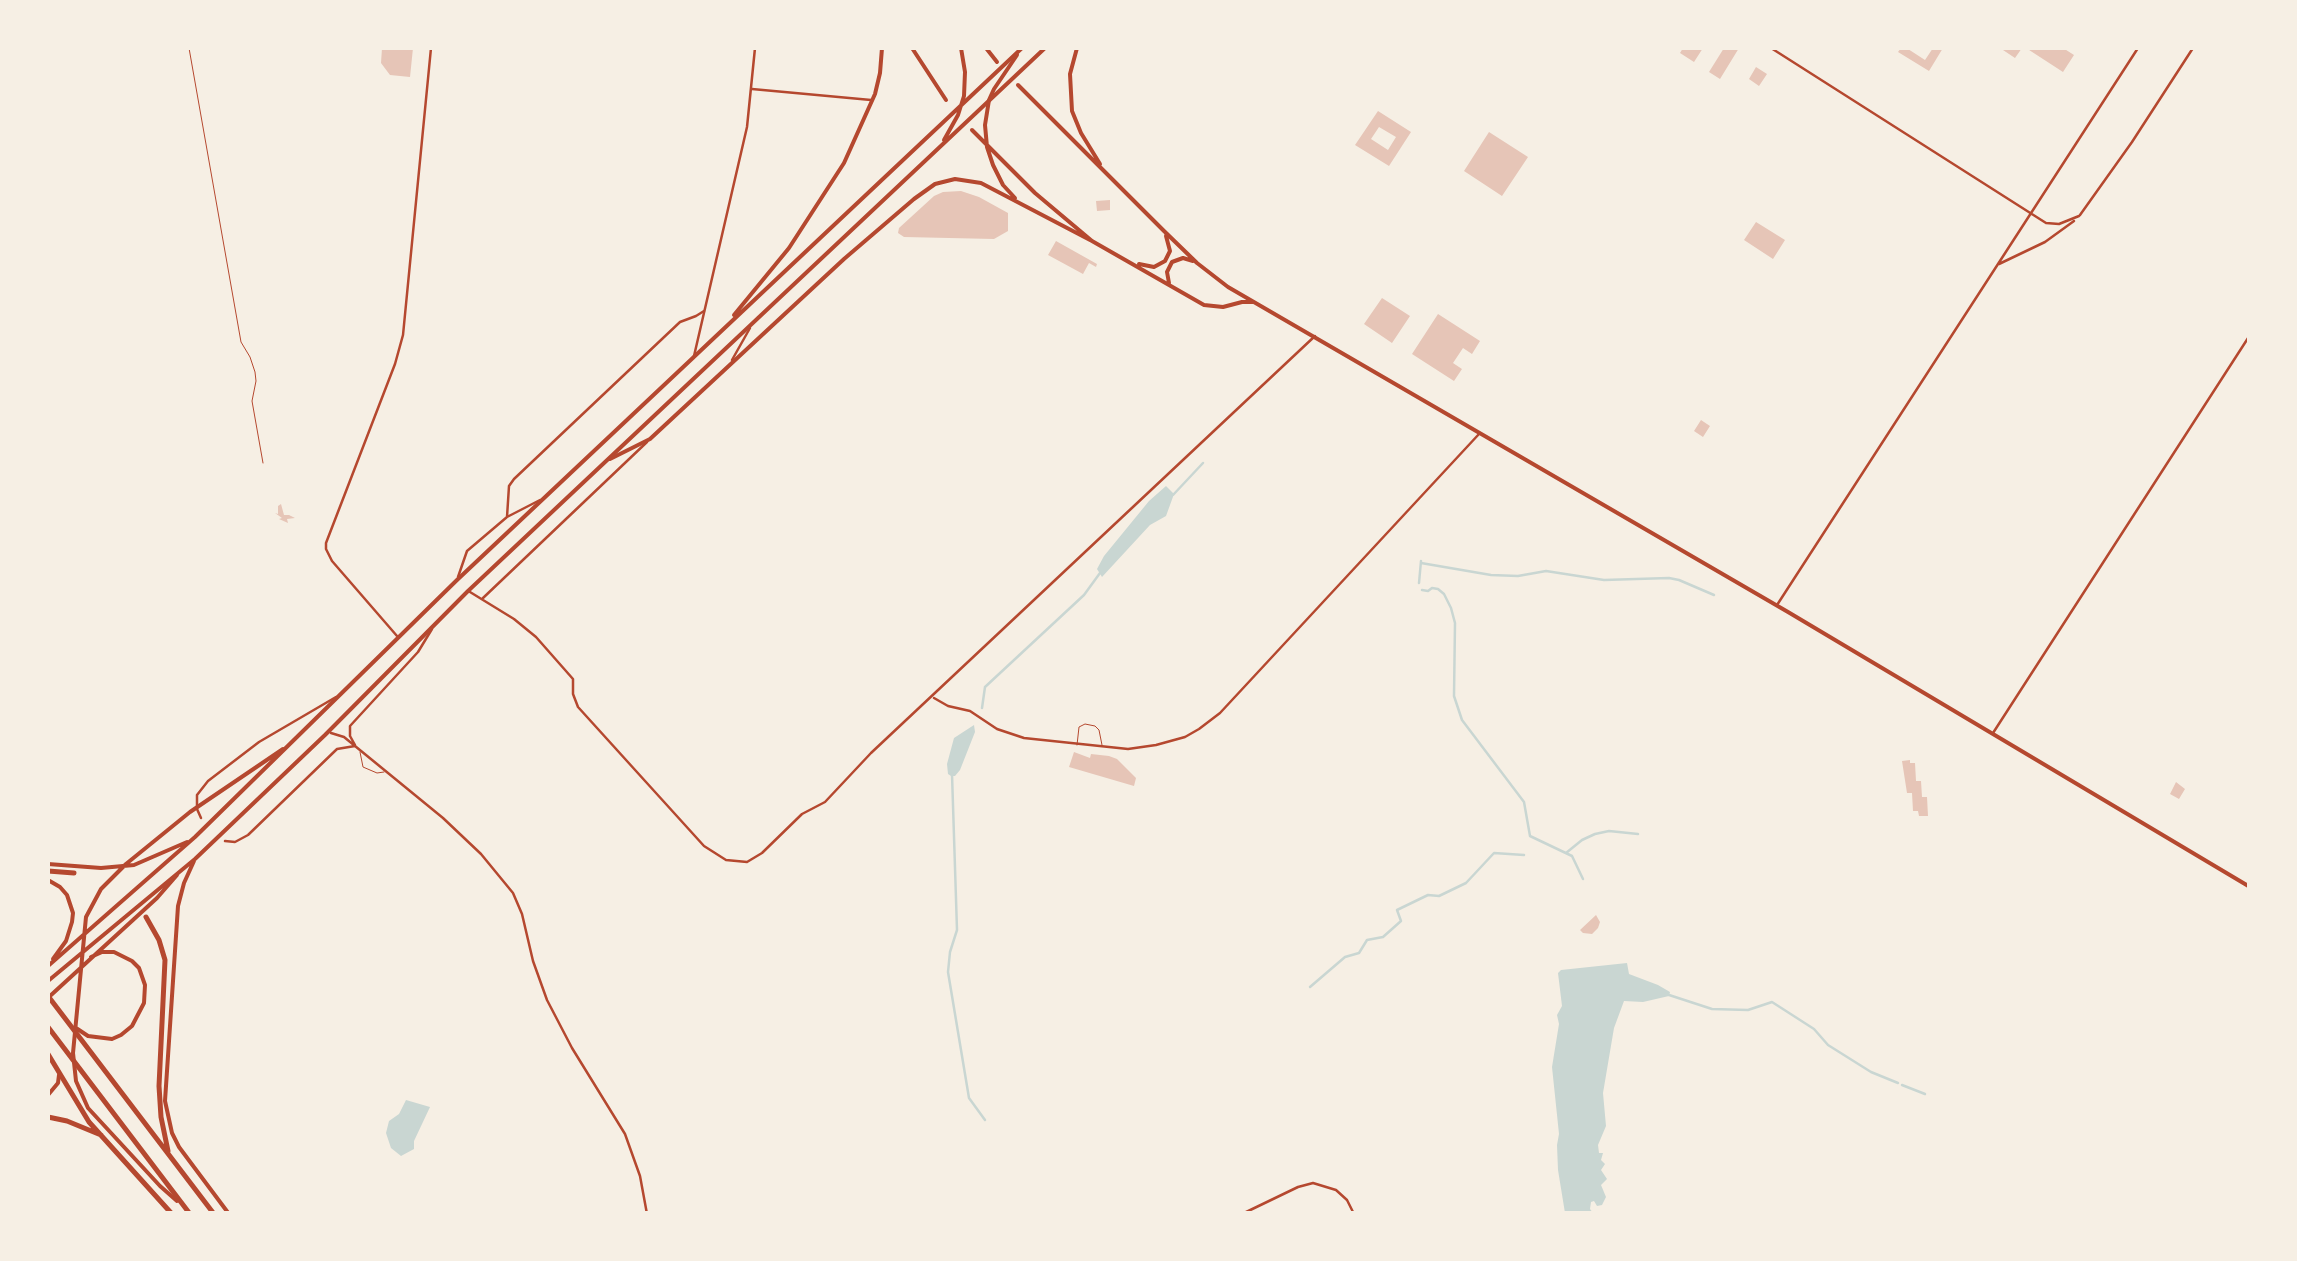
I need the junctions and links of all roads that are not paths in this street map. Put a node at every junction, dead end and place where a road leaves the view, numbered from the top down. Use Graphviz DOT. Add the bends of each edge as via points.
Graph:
graph roads {
  1 [pos="431,48"];
  2 [pos="755,48"];
  3 [pos="882,48"];
  4 [pos="912,48"];
  5 [pos="961,48"];
  6 [pos="986,48"];
  7 [pos="1023,48"];
  8 [pos="1045,48"];
  9 [pos="1077,48"];
  10 [pos="1771,48"];
  11 [pos="2138,48"];
  12 [pos="2193,48"];
  13 [pos="997,62"];
  14 [pos="1018,86"];
  15 [pos="752,89"];
  16 [pos="872,100"];
  17 [pos="946,100"];
  18 [pos="972,130"];
  19 [pos="938,148"];
  20 [pos="1106,173"];
  21 [pos="1027,207"];
  22 [pos="2031,214"];
  23 [pos="2080,216"];
  24 [pos="1164,231"];
  25 [pos="1092,241"];
  26 [pos="1129,261"];
  27 [pos="1197,263"];
  28 [pos="1998,265"];
  29 [pos="1228,286"];
  30 [pos="1172,287"];
  31 [pos="1258,304"];
  32 [pos="1218,307"];
  33 [pos="705,310"];
  34 [pos="754,322"];
  35 [pos="722,330"];
  36 [pos="2250,335"];
  37 [pos="1315,336"];
  38 [pos="694,357"];
  39 [pos="729,366"];
  40 [pos="1480,434"];
  41 [pos="650,439"];
  42 [pos="607,460"];
  43 [pos="550,494"];
  44 [pos="507,516"];
  45 [pos="457,580"];
  46 [pos="468,591"];
  47 [pos="482,599"];
  48 [pos="1776,606"];
  49 [pos="435,623"];
  50 [pos="398,638"];
  51 [pos="342,694"];
  52 [pos="932,696"];
  53 [pos="325,734"];
  54 [pos="1992,734"];
  55 [pos="291,744"];
  56 [pos="1077,745"];
  57 [pos="358,747"];
  58 [pos="1103,747"];
  59 [pos="386,772"];
  60 [pos="201,818"];
  61 [pos="195,837"];
  62 [pos="225,841"];
  63 [pos="194,859"];
  64 [pos="48,867"];
  65 [pos="180,872"];
  66 [pos="74,874"];
  67 [pos="48,880"];
  68 [pos="2250,887"];
  69 [pos="146,918"];
  70 [pos="91,956"];
  71 [pos="48,966"];
  72 [pos="48,981"];
  73 [pos="48,997"];
  74 [pos="59,1011"];
  75 [pos="48,1027"];
  76 [pos="48,1054"];
  77 [pos="59,1070"];
  78 [pos="48,1095"];
  79 [pos="48,1117"];
  80 [pos="103,1136"];
  81 [pos="169,1154"];
  82 [pos="188,1210"];
  83 [pos="212,1211"];
  84 [pos="172,1214"];
  85 [pos="229,1214"];
  86 [pos="646,1214"];
  87 [pos="1242,1214"];
  88 [pos="1354,1214"];
  1 -- 50 [label="street" via="400,344 326,543 332,561"];
  2 -- 15 [label="street"];
  3 -- 16 [label="main road"];
  4 -- 17 [label="main road"];
  5 -- 19 [label="main road" via="962,105"];
  6 -- 13 [label="main road"];
  7 -- 21 [label="main road" via="999,79 986,113 986,147 998,176"];
  7 -- 35 [label="main road"];
  8 -- 19 [label="main road"];
  9 -- 20 [label="main road" via="1072,111"];
  10 -- 22 [label="street"];
  11 -- 22 [label="street"];
  12 -- 23 [label="street"];
  14 -- 20 [label="main road"];
  15 -- 16 [label="street"];
  15 -- 33 [label="street"];
  16 -- 35 [label="main road" via="828,190"];
  18 -- 25 [label="main road"];
  19 -- 34 [label="main road"];
  20 -- 24 [label="main road"];
  21 -- 25 [label="main road"];
  21 -- 39 [label="main road" via="968,180 929,187"];
  22 -- 23 [label="street" via="2052,225"];
  22 -- 28 [label="street"];
  23 -- 28 [label="street"];
  24 -- 26 [label="main road" via="1170,248 1163,264"];
  24 -- 27 [label="main road"];
  25 -- 26 [label="main road"];
  26 -- 30 [label="main road"];
  27 -- 29 [label="main road"];
  27 -- 30 [label="main road" via="1172,262"];
  28 -- 48 [label="street"];
  29 -- 31 [label="main road"];
  29 -- 32 [label="main road" via="1234,299"];
  30 -- 32 [label="main road"];
  31 -- 32 [label="main road"];
  31 -- 37 [label="main road"];
  33 -- 38 [label="street"];
  33 -- 44 [label="street" via="680,322 514,479"];
  34 -- 39 [label="street"];
  34 -- 42 [label="main road"];
  35 -- 38 [label="main road"];
  36 -- 54 [label="street"];
  37 -- 40 [label="main road"];
  37 -- 52 [label="street"];
  38 -- 43 [label="main road"];
  39 -- 41 [label="main road"];
  40 -- 48 [label="main road"];
  40 -- 58 [label="street" via="1211,721 1168,743"];
  41 -- 42 [label="main road"];
  41 -- 47 [label="street"];
  42 -- 46 [label="main road"];
  43 -- 44 [label="street"];
  43 -- 45 [label="main road"];
  44 -- 45 [label="street" via="467,551"];
  45 -- 50 [label="main road"];
  46 -- 47 [label="street"];
  46 -- 49 [label="main road"];
  47 -- 52 [label="street" via="536,637 574,680 574,702 704,846 726,860 753,859 825,802"];
  48 -- 54 [label="main road"];
  49 -- 53 [label="main road"];
  49 -- 57 [label="street" via="418,652 350,726"];
  50 -- 51 [label="main road"];
  51 -- 55 [label="main road"];
  51 -- 60 [label="street" via="208,781 196,795"];
  52 -- 56 [label="street" via="1010,735"];
  53 -- 57 [label="street" via="337,733"];
  53 -- 63 [label="main road"];
  54 -- 68 [label="main road"];
  55 -- 61 [label="main road"];
  55 -- 82 [label="main road" via="190,812 111,878 86,917 76,1080 88,1108"];
  56 -- 58 [label="street"];
  56 -- 58 [label="lane" via="1079,727 1090,724"];
  57 -- 59 [label="street"];
  57 -- 59 [label="lane" via="364,767"];
  57 -- 62 [label="street" via="336,750 248,835"];
  59 -- 86 [label="street" via="482,854 513,892 547,1000 625,1134"];
  61 -- 64 [label="main road" via="134,865"];
  61 -- 71 [label="main road"];
  63 -- 65 [label="main road"];
  63 -- 85 [label="main road" via="178,906 165,1101 178,1147"];
  64 -- 66 [label="highway"];
  65 -- 70 [label="main road"];
  65 -- 72 [label="main road"];
  67 -- 71 [label="main road" via="67,895 72,912 66,941"];
  69 -- 81 [label="highway" via="165,960 159,1086"];
  70 -- 73 [label="main road"];
  70 -- 74 [label="main road" via="114,952 138,968 145,985 138,1018 121,1036 96,1039"];
  73 -- 74 [label="highway"];
  74 -- 81 [label="highway"];
  75 -- 82 [label="highway"];
  76 -- 77 [label="highway"];
  77 -- 78 [label="main road"];
  77 -- 80 [label="highway"];
  79 -- 80 [label="highway"];
  80 -- 84 [label="highway"];
  81 -- 83 [label="highway"];
  87 -- 88 [label="street" via="1298,1186 1321,1184 1347,1200"];
}
